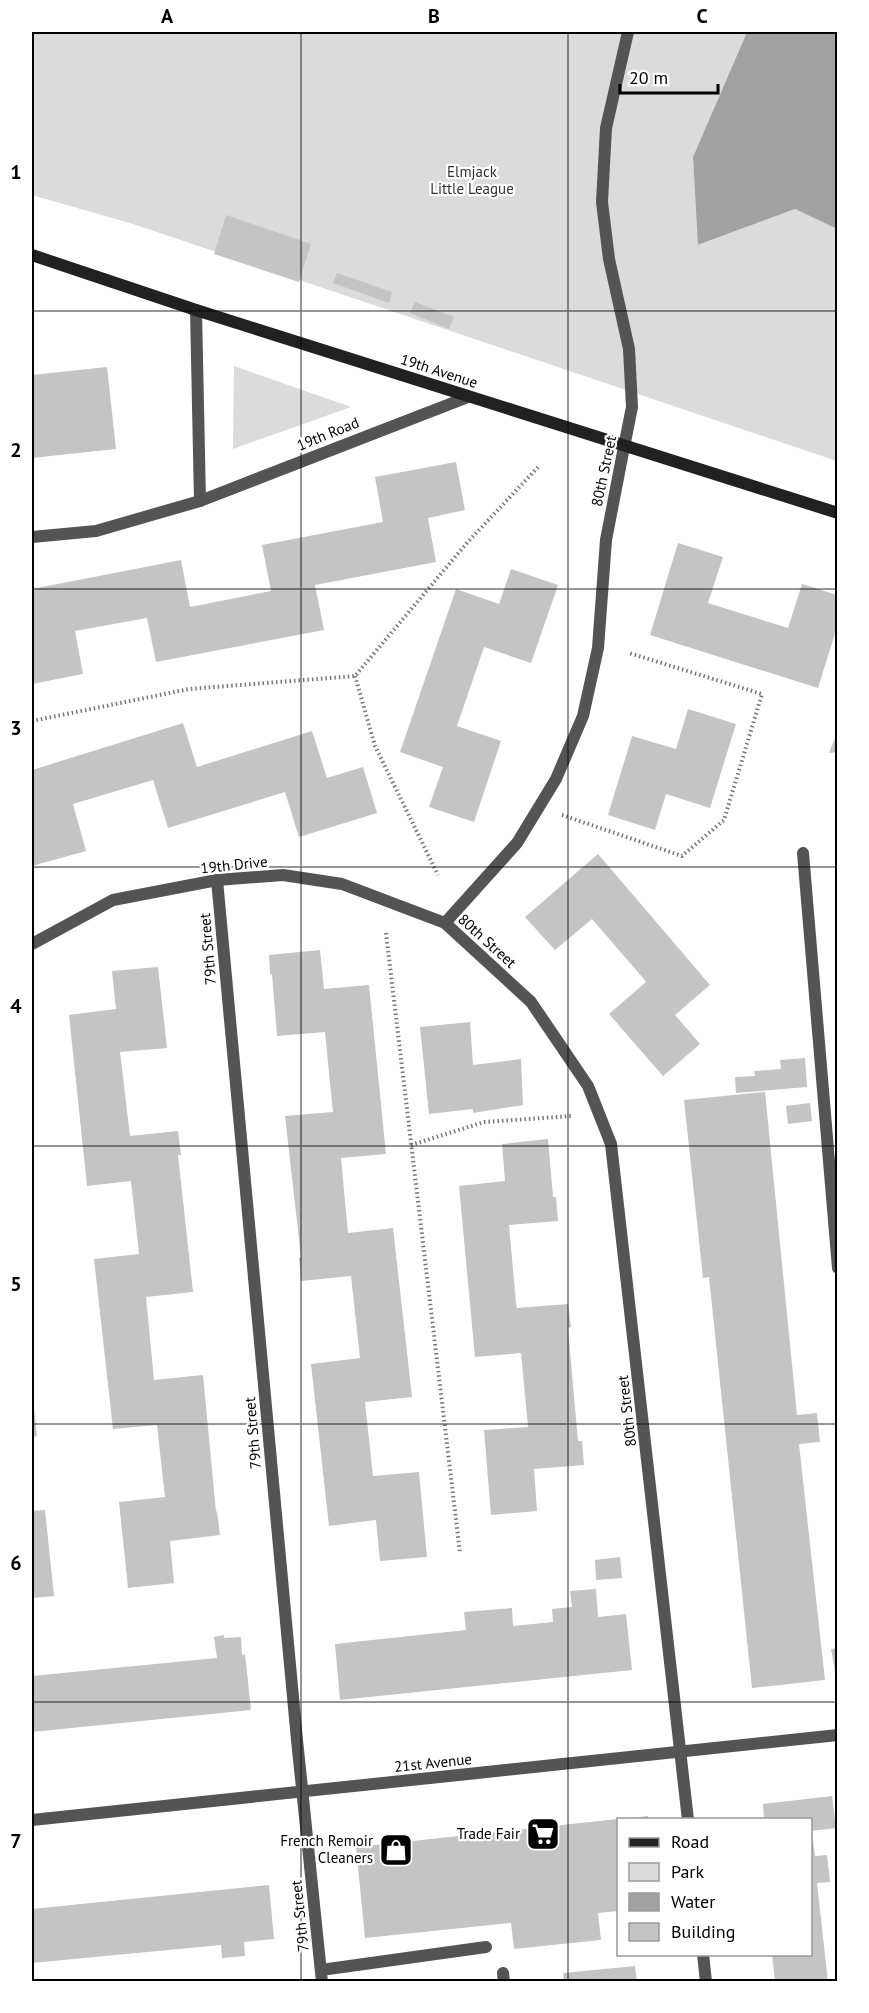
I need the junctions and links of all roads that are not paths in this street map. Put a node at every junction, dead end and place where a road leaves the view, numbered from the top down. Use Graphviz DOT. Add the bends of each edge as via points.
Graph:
graph roads {
  1 [pos="628,32"];
  2 [pos="32,255"];
  3 [pos="196,310"];
  4 [pos="468,397"];
  5 [pos="624,447"];
  6 [pos="200,501"];
  7 [pos="837,513"];
  8 [pos="32,537"];
  9 [pos="803,852"];
  10 [pos="217,880"];
  11 [pos="445,923"];
  12 [pos="32,944"];
  13 [pos="837,1268"];
  14 [pos="837,1735"];
  15 [pos="681,1752"];
  16 [pos="302,1791"];
  17 [pos="688,1818"];
  18 [pos="32,1820"];
  19 [pos="486,1947"];
  20 [pos="703,1956"];
  21 [pos="322,1976"];
  22 [pos="706,1982"];
  1 -- 5 [label="street, 80th Street" via="606,128 602,202 609,259 629,349 632,407"];
  2 -- 3 [label="street, 19th Avenue"];
  3 -- 4 [label="street, 19th Avenue"];
  3 -- 6 [label="street"];
  4 -- 5 [label="street, 19th Avenue"];
  4 -- 6 [label="street, 19th Road"];
  5 -- 7 [label="street, 19th Avenue"];
  5 -- 11 [label="street, 80th Street" via="606,540 598,648 583,716 556,779 517,843"];
  6 -- 8 [label="street, 19th Road" via="96,531"];
  9 -- 13 [label="street"];
  10 -- 11 [label="street, 19th Drive" via="283,875 342,884"];
  10 -- 12 [label="street, 19th Drive" via="113,900"];
  10 -- 16 [label="street, 79th Street"];
  11 -- 15 [label="street, 80th Street" via="531,1002 588,1086 611,1144"];
  14 -- 15 [label="street, 21st Avenue"];
  15 -- 16 [label="street, 21st Avenue"];
  15 -- 17 [label="street, 80th Street"];
  16 -- 18 [label="street, 21st Avenue"];
  16 -- 21 [label="street, 79th Street"];
  19 -- 21 [label="street"];
  20 -- 22 [label="street"];
}
